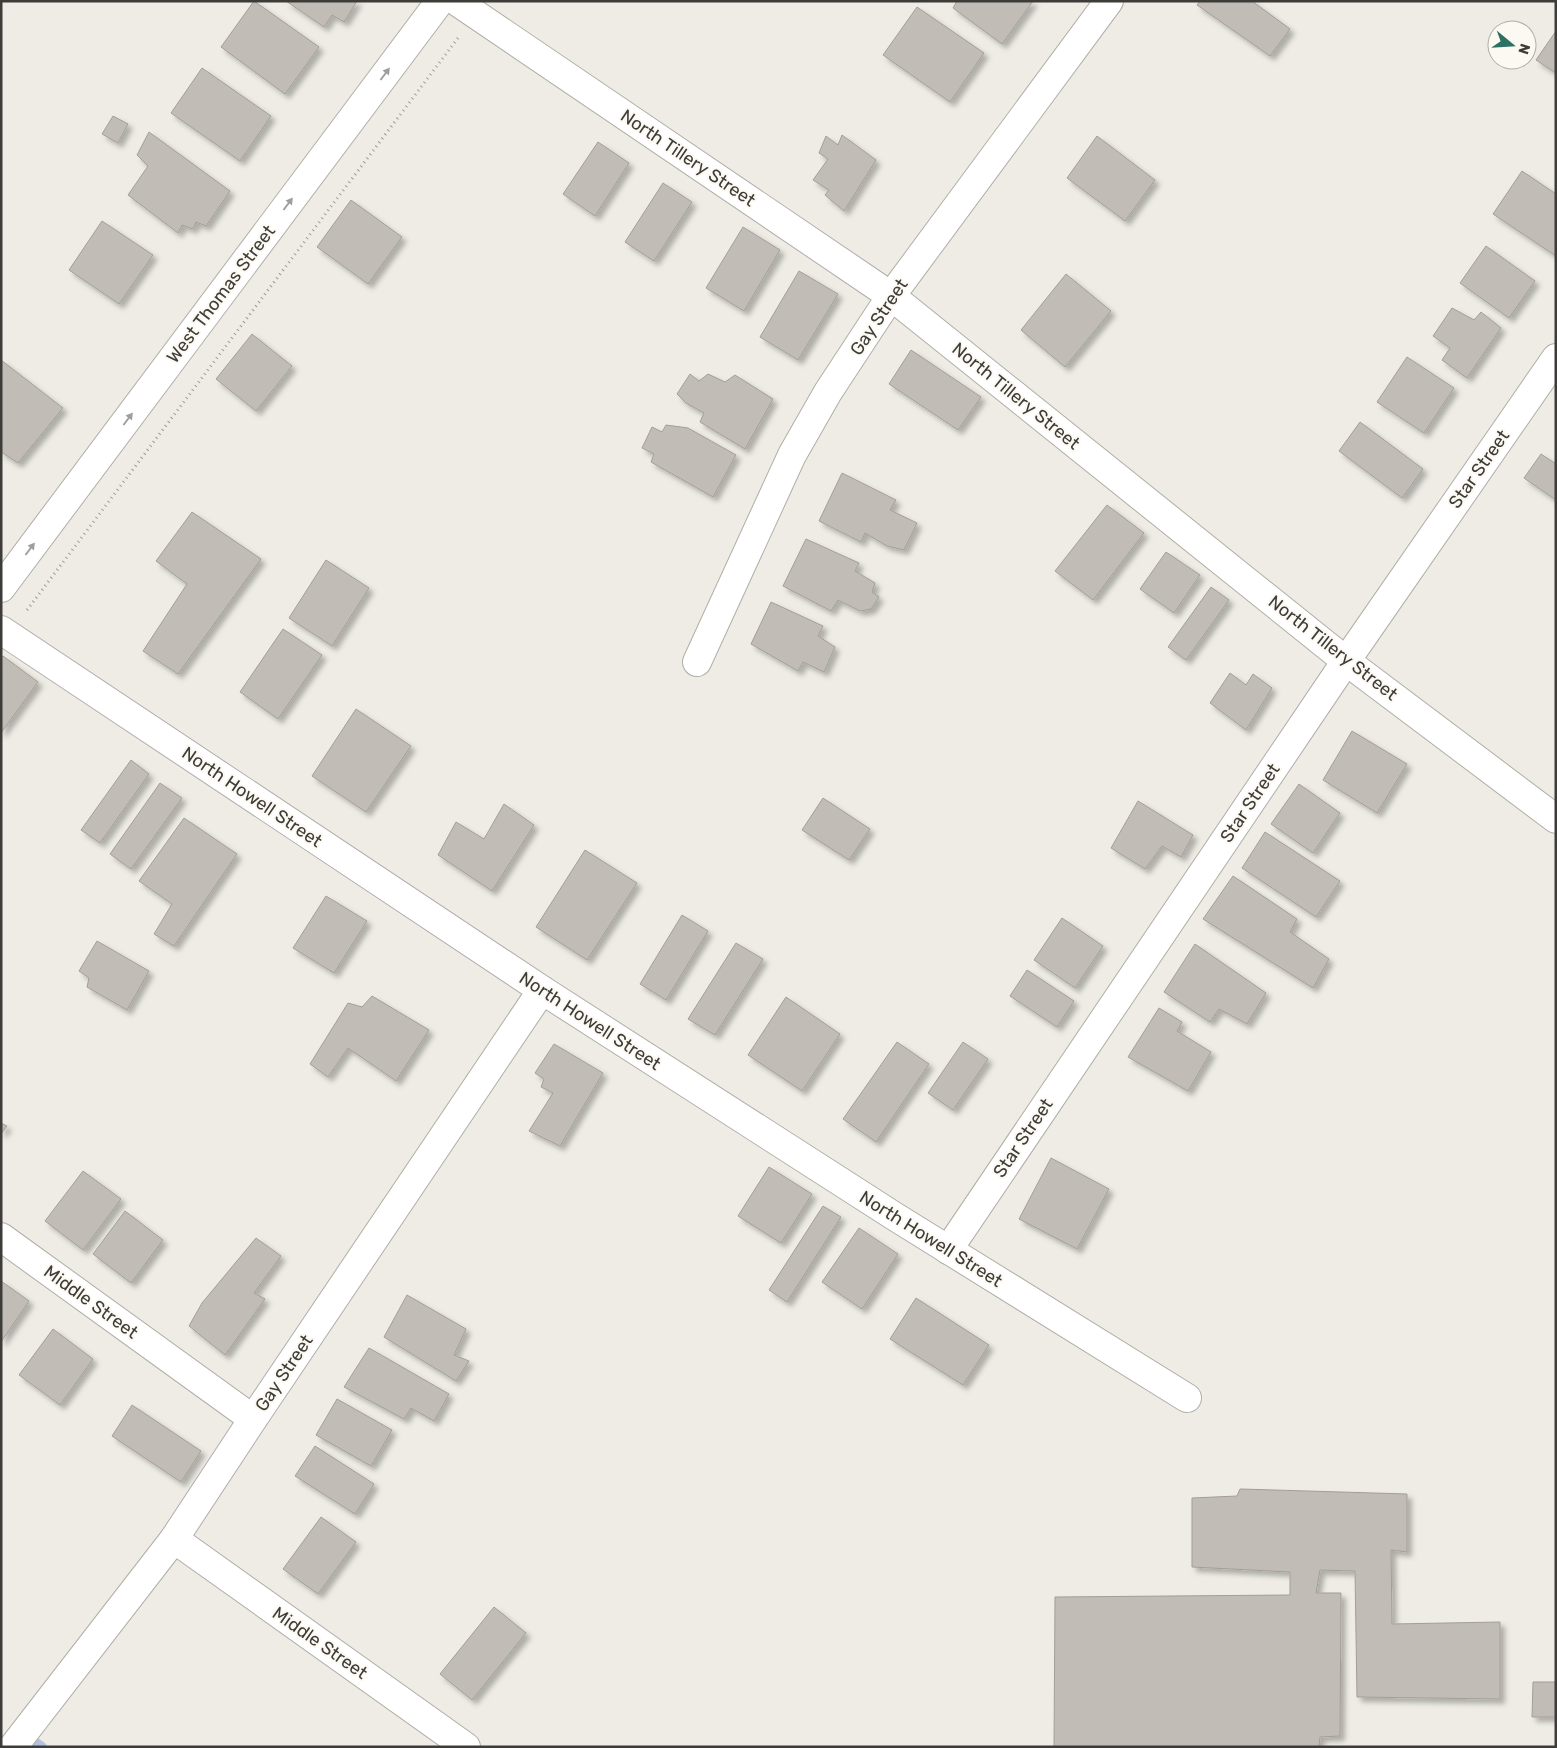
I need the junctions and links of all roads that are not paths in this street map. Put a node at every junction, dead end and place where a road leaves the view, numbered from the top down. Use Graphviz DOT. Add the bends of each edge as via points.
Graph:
graph roads {
  1 [pos="440,1"];
  2 [pos="1109,1"];
  3 [pos="466,8"];
  4 [pos="892,296"];
  5 [pos="1556,358"];
  6 [pos="1,588"];
  7 [pos="5,632"];
  8 [pos="1346,660"];
  9 [pos="697,662"];
  10 [pos="1556,819"];
  11 [pos="542,990"];
  12 [pos="1,1237"];
  13 [pos="948,1250"];
  14 [pos="1187,1398"];
  15 [pos="253,1419"];
  16 [pos="174,1539"];
  17 [pos="13,1747"];
  18 [pos="466,1747"];
  6 -- 1 [label="street, West Thomas Street, one-way"];
  2 -- 4 [label="street, Gay Street"];
  3 -- 4 [label="street, North Tillery Street"];
  4 -- 8 [label="street, North Tillery Street"];
  4 -- 9 [label="street, Gay Street" via="828,392 792,455"];
  5 -- 8 [label="street, Star Street"];
  7 -- 11 [label="street, North Howell Street"];
  8 -- 10 [label="street, North Tillery Street"];
  8 -- 13 [label="street, Star Street"];
  11 -- 13 [label="street, North Howell Street"];
  11 -- 15 [label="street, Gay Street"];
  12 -- 15 [label="street, Middle Street"];
  13 -- 14 [label="street, North Howell Street"];
  15 -- 16 [label="street, Gay Street"];
  16 -- 17 [label="street, Gay Street"];
  16 -- 18 [label="street, Middle Street"];
}
